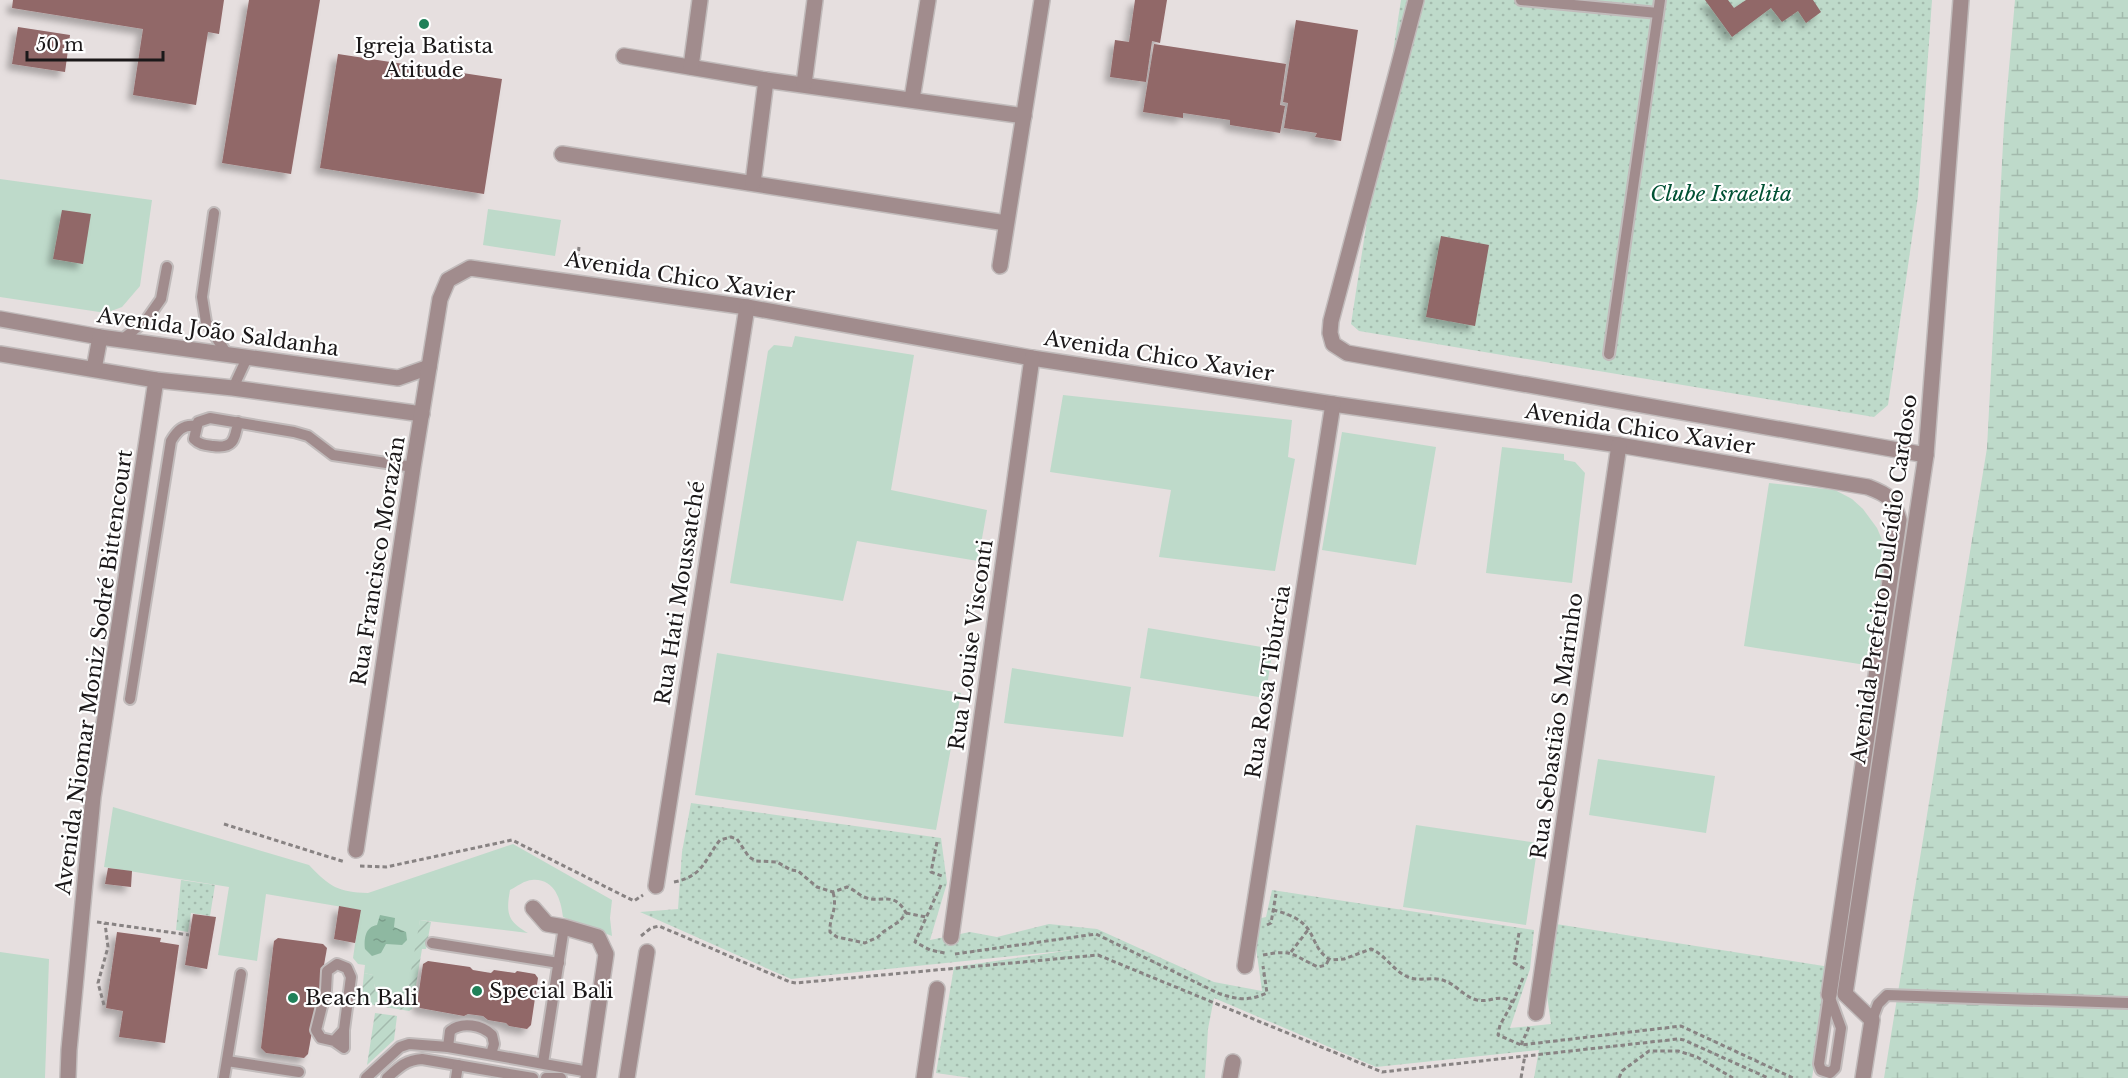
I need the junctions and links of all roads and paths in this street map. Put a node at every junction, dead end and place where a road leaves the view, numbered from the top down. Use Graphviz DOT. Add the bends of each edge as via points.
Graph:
graph roads {
  1 [pos="700,0"];
  2 [pos="815,0"];
  3 [pos="928,0"];
  4 [pos="1042,0"];
  5 [pos="1416,0"];
  6 [pos="1521,0"];
  7 [pos="1660,0"];
  8 [pos="1961,0"];
  9 [pos="1658,13"];
  10 [pos="624,56"];
  11 [pos="691,67"];
  12 [pos="766,80"];
  13 [pos="804,84"];
  14 [pos="912,99"];
  15 [pos="1024,116"];
  16 [pos="562,154"];
  17 [pos="753,183"];
  18 [pos="214,213"];
  19 [pos="1006,223"];
  20 [pos="579,247"];
  21 [pos="1000,266"];
  22 [pos="167,267"];
  23 [pos="448,280"];
  24 [pos="575,282"];
  25 [pos="747,307"];
  26 [pos="0,319"];
  27 [pos="100,337"];
  28 [pos="123,339"];
  29 [pos="0,354"];
  30 [pos="227,354"];
  31 [pos="1609,354"];
  32 [pos="247,358"];
  33 [pos="1032,358"];
  34 [pos="429,367"];
  35 [pos="94,369"];
  36 [pos="156,380"];
  37 [pos="233,388"];
  38 [pos="1334,404"];
  39 [pos="422,414"];
  40 [pos="238,422"];
  41 [pos="196,426"];
  42 [pos="1619,445"];
  43 [pos="1926,455"];
  44 [pos="413,466"];
  45 [pos="1868,487"];
  46 [pos="130,699"];
  47 [pos="224,824"];
  48 [pos="937,842"];
  49 [pos="356,850"];
  50 [pos="656,886"];
  51 [pos="833,892"];
  52 [pos="1276,894"];
  53 [pos="533,908"];
  54 [pos="1273,910"];
  55 [pos="906,912"];
  56 [pos="926,917"];
  57 [pos="97,922"];
  58 [pos="105,923"];
  59 [pos="1262,923"];
  60 [pos="564,927"];
  61 [pos="1308,930"];
  62 [pos="1519,933"];
  63 [pos="189,935"];
  64 [pos="951,937"];
  65 [pos="432,943"];
  66 [pos="1260,946"];
  67 [pos="647,952"];
  68 [pos="1291,952"];
  69 [pos="1262,956"];
  70 [pos="1329,959"];
  71 [pos="559,963"];
  72 [pos="1245,966"];
  73 [pos="241,974"];
  74 [pos="938,989"];
  75 [pos="1829,995"];
  76 [pos="1513,1002"];
  77 [pos="2128,1004"];
  78 [pos="104,1005"];
  79 [pos="1536,1013"];
  80 [pos="1872,1020"];
  81 [pos="344,1030"];
  82 [pos="448,1047"];
  83 [pos="491,1054"];
  84 [pos="1525,1055"];
  85 [pos="227,1061"];
  86 [pos="1233,1062"];
  87 [pos="543,1064"];
  88 [pos="458,1065"];
  89 [pos="299,1072"];
  90 [pos="501,1075"];
  91 [pos="589,1075"];
  92 [pos="68,1078"];
  93 [pos="224,1078"];
  94 [pos="366,1078"];
  95 [pos="387,1078"];
  96 [pos="456,1078"];
  97 [pos="533,1078"];
  98 [pos="546,1078"];
  99 [pos="561,1078"];
  100 [pos="627,1078"];
  101 [pos="924,1078"];
  102 [pos="1230,1078"];
  103 [pos="1521,1078"];
  104 [pos="1619,1078"];
  105 [pos="1733,1078"];
  106 [pos="1768,1078"];
  107 [pos="1793,1078"];
  108 [pos="1863,1078"];
  1 -- 11 [label="street"];
  2 -- 13 [label="street"];
  3 -- 14 [label="street"];
  4 -- 15 [label="street"];
  5 -- 43 [label="street, Avenida Chico Xavier" via="1331,321 1333,344 1347,353"];
  6 -- 9 [label="lane"];
  7 -- 9 [label="lane"];
  8 -- 43 [label="street, Avenida Prefeito Dulcídio Cardoso"];
  9 -- 31 [label="lane"];
  10 -- 11 [label="street"];
  11 -- 12 [label="street"];
  12 -- 13 [label="street"];
  12 -- 17 [label="street"];
  13 -- 14 [label="street"];
  14 -- 15 [label="street"];
  15 -- 19 [label="street"];
  16 -- 17 [label="street"];
  17 -- 19 [label="street"];
  18 -- 30 [label="lane" via="202,297 206,322"];
  19 -- 21 [label="street"];
  20 -- 24 [label="path"];
  22 -- 28 [label="lane" via="161,299 147,319"];
  23 -- 24 [label="street, Avenida Chico Xavier" via="470,268"];
  23 -- 34 [label="street, Rua Francisco Morazán" via="440,299"];
  24 -- 25 [label="street, Avenida Chico Xavier"];
  25 -- 33 [label="street, Avenida Chico Xavier"];
  25 -- 50 [label="street, Rua Hati Moussatché"];
  26 -- 27 [label="street, Avenida João Saldanha"];
  27 -- 28 [label="street, Avenida João Saldanha"];
  27 -- 35 [label="street"];
  28 -- 30 [label="street, Avenida João Saldanha"];
  29 -- 35 [label="street"];
  30 -- 32 [label="street, Avenida João Saldanha"];
  32 -- 34 [label="street, Avenida João Saldanha" via="398,378"];
  32 -- 37 [label="lane"];
  33 -- 38 [label="street, Avenida Chico Xavier"];
  33 -- 64 [label="street, Rua Louise Visconti"];
  34 -- 39 [label="street, Rua Francisco Morazán"];
  35 -- 36 [label="street"];
  36 -- 37 [label="street"];
  36 -- 92 [label="street, Avenida Niomar Moniz Sodré Bittencourt" via="93,797"];
  37 -- 39 [label="street"];
  38 -- 42 [label="street, Avenida Chico Xavier"];
  38 -- 72 [label="street, Rua Rosa Tibúrcia"];
  39 -- 44 [label="street, Rua Francisco Morazán"];
  40 -- 41 [label="lane" via="210,418"];
  40 -- 41 [label="lane" via="234,439 223,447 196,442"];
  40 -- 44 [label="lane" via="302,433 333,455"];
  41 -- 46 [label="lane" via="181,428 171,441"];
  42 -- 45 [label="street, Avenida Chico Xavier"];
  42 -- 79 [label="street, Rua Sebastião S Marinho"];
  43 -- 80 [label="street, Avenida Prefeito Dulcídio Cardoso" via="1845,994"];
  44 -- 49 [label="street, Rua Francisco Morazán"];
  45 -- 75 [label="street, Avenida Prefeito Dulcídio Cardoso" via="1883,492 1894,502 1899,520"];
  47 -- 50 [label="path" via="359,866 386,867 512,840 634,901"];
  48 -- 56 [label="path" via="931,872 943,878"];
  50 -- 51 [label="path" via="680,881 698,871 720,840 731,837 756,861 777,862 798,871 817,887"];
  51 -- 55 [label="path" via="847,887 865,897 895,900"];
  51 -- 55 [label="path" via="835,910 830,932 837,937 865,943 874,940"];
  52 -- 54 [label="path"];
  53 -- 60 [label="street" via="548,924"];
  54 -- 59 [label="path" via="1270,925"];
  54 -- 61 [label="path" via="1298,920"];
  55 -- 56 [label="path"];
  56 -- 69 [label="path" via="915,942 939,952 969,953 1096,934 1235,999 1267,993"];
  57 -- 58 [label="path"];
  58 -- 63 [label="path"];
  58 -- 78 [label="path" via="108,947 99,983"];
  60 -- 71 [label="lane"];
  60 -- 91 [label="street" via="598,937 606,954"];
  61 -- 68 [label="path"];
  61 -- 70 [label="path" via="1316,947"];
  62 -- 76 [label="path" via="1514,963 1525,967 1526,973"];
  65 -- 71 [label="lane"];
  66 -- 69 [label="path"];
  67 -- 84 [label="path" via="638,942 651,928 659,926 796,983 1098,955 1375,1071"];
  67 -- 100 [label="street"];
  68 -- 69 [label="path"];
  68 -- 70 [label="path" via="1318,967"];
  70 -- 76 [label="path" via="1344,959 1371,949 1409,978 1443,980 1478,1000 1498,997"];
  71 -- 87 [label="lane"];
  73 -- 85 [label="lane"];
  74 -- 101 [label="street"];
  75 -- 75 [label="lane" via="1819,1064 1821,1070 1830,1073 1835,1068 1841,1028"];
  76 -- 107 [label="path" via="1498,1035 1521,1045 1681,1026"];
  77 -- 80 [label="lane" via="1887,995 1878,1004"];
  80 -- 108 [label="street"];
  81 -- 81 [label="lane" via="334,1041 321,1038 316,1030 327,971 337,964 347,968 351,976"];
  82 -- 83 [label="lane"];
  82 -- 83 [label="lane" via="450,1031 469,1025 492,1035"];
  82 -- 94 [label="lane" via="400,1047"];
  83 -- 87 [label="lane"];
  84 -- 103 [label="path"];
  84 -- 106 [label="path" via="1684,1040"];
  85 -- 89 [label="lane"];
  85 -- 93 [label="lane"];
  86 -- 102 [label="street"];
  87 -- 91 [label="lane"];
  88 -- 90 [label="lane"];
  88 -- 95 [label="lane" via="411,1060"];
  88 -- 96 [label="lane"];
  90 -- 97 [label="lane"];
  98 -- 99 [label="lane"];
  104 -- 105 [label="path" via="1622,1071 1649,1050 1697,1057"];
}
